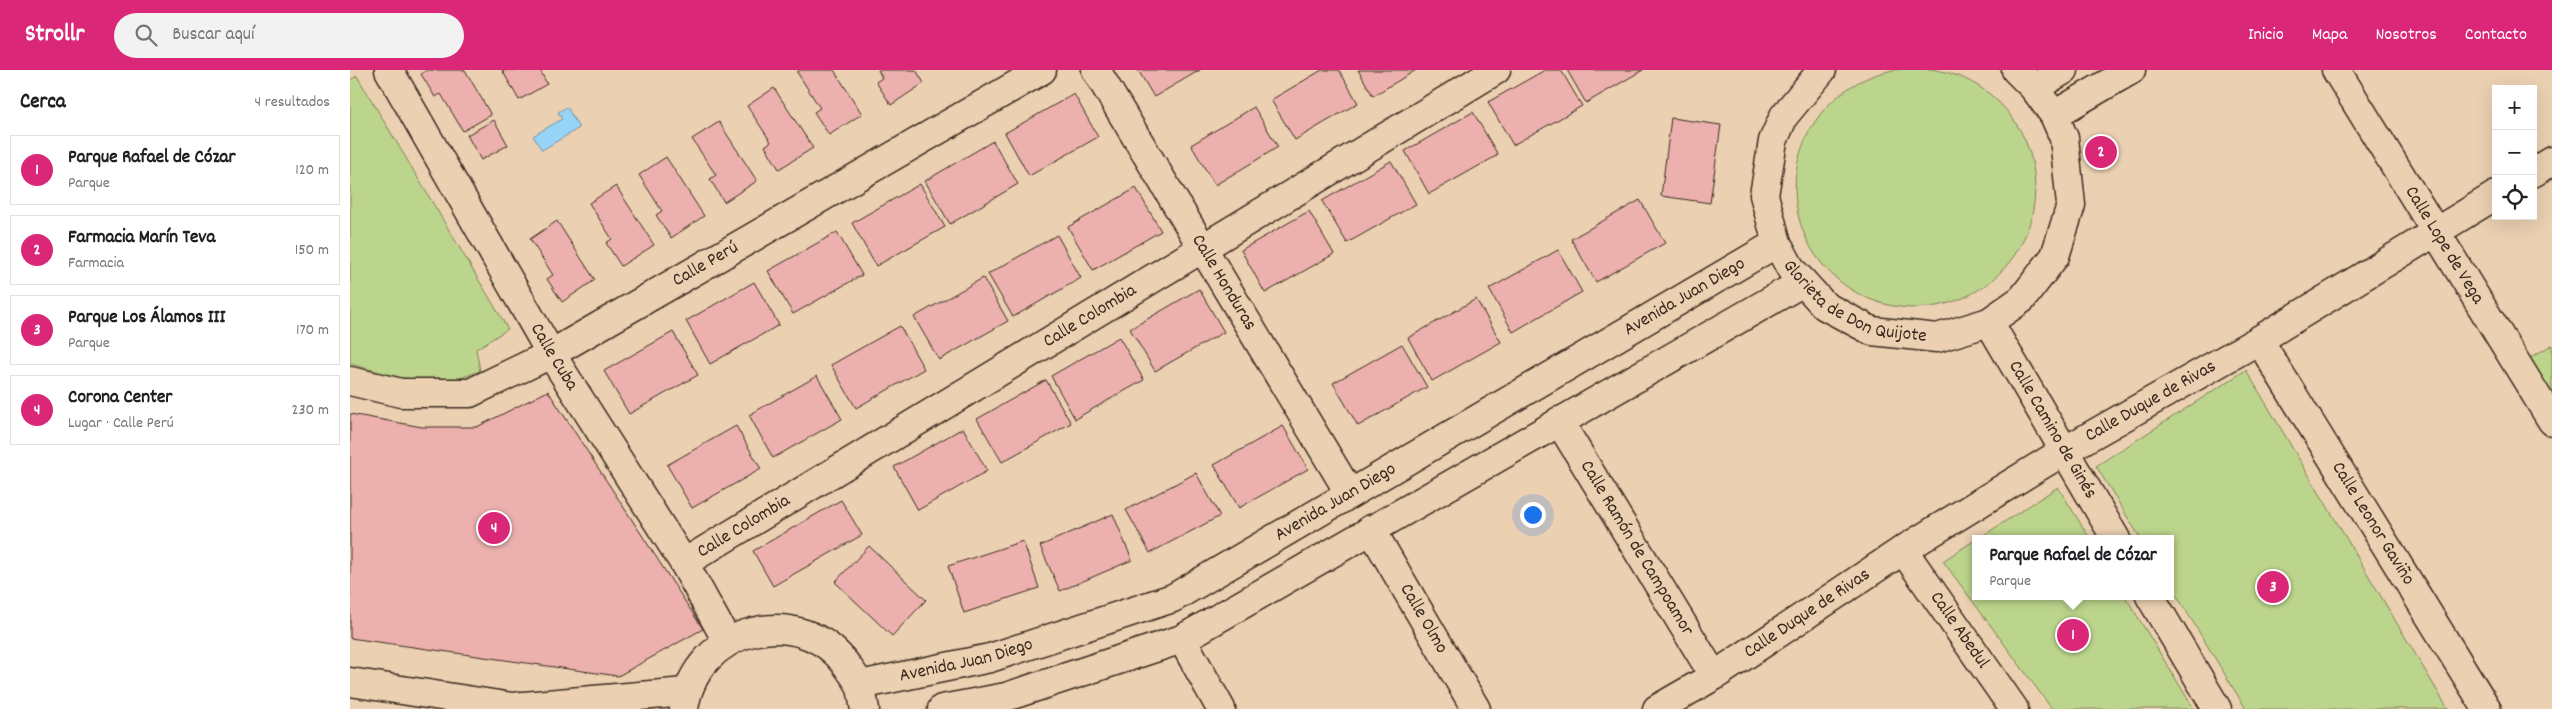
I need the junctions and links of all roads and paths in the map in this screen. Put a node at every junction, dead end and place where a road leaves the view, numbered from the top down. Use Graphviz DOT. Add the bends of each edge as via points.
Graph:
graph roads {
  1 [pos="389,70"];
  2 [pos="1042,70"];
  3 [pos="1096,70"];
  4 [pos="1496,70"];
  5 [pos="1822,70"];
  6 [pos="2064,70"];
  7 [pos="2131,70"];
  8 [pos="2336,70"];
  9 [pos="2025,79"];
  10 [pos="2054,115"];
  11 [pos="2552,161"];
  12 [pos="2537,170"];
  13 [pos="2492,198"];
  14 [pos="2436,232"];
  15 [pos="1777,243"];
  16 [pos="1202,248"];
  17 [pos="1803,282"];
  18 [pos="1988,322"];
  19 [pos="2259,340"];
  20 [pos="551,354"];
  21 [pos="350,382"];
  22 [pos="1559,421"];
  23 [pos="2552,421"];
  24 [pos="2064,451"];
  25 [pos="1350,494"];
  26 [pos="1371,529"];
  27 [pos="2114,535"];
  28 [pos="1904,550"];
  29 [pos="684,563"];
  30 [pos="2152,600"];
  31 [pos="1182,639"];
  32 [pos="727,641"];
  33 [pos="1714,676"];
  34 [pos="350,682"];
  35 [pos="862,697"];
  36 [pos="685,700"];
  37 [pos="1007,703"];
  38 [pos="942,709"];
  39 [pos="1221,709"];
  40 [pos="1476,709"];
  41 [pos="1657,709"];
  42 [pos="2014,709"];
  43 [pos="2217,709"];
  44 [pos="2487,709"];
  1 -- 20 [label="street, Calle Cuba"];
  2 -- 20 [label="street, Calle Perú"];
  3 -- 16 [label="street, Calle Honduras"];
  4 -- 16 [label="street, Calle Colombia"];
  5 -- 15 [label="street, Glorieta de Don Quijote" via="1784,116 1773,141 1764,195"];
  6 -- 9 [label="street"];
  7 -- 10 [label="street"];
  8 -- 14 [label="street, Calle Lope de Vega"];
  9 -- 10 [label="street, Glorieta de Don Quijote"];
  10 -- 18 [label="street, Glorieta de Don Quijote" via="2064,138 2071,205 2055,256 2022,299"];
  11 -- 12 [label="street"];
  13 -- 14 [label="street, Calle Duque de Rivas"];
  14 -- 19 [label="street, Calle Duque de Rivas"];
  14 -- 23 [label="street, Calle Lope de Vega"];
  15 -- 17 [label="street, Glorieta de Don Quijote" via="1791,269"];
  15 -- 25 [label="street, Avenida Juan Diego"];
  16 -- 25 [label="street, Calle Honduras"];
  16 -- 29 [label="street, Calle Colombia"];
  17 -- 18 [label="street, Glorieta de Don Quijote" via="1825,306 1872,331 1937,338"];
  17 -- 22 [label="street"];
  18 -- 24 [label="street, Calle Camino de Ginés"];
  19 -- 24 [label="street, Calle Duque de Rivas"];
  19 -- 44 [label="street, Calle Leonor Gaviño"];
  20 -- 21 [label="street, Calle Perú" via="470,393 401,393"];
  20 -- 29 [label="street, Calle Cuba"];
  22 -- 26 [label="street"];
  22 -- 33 [label="street, Calle Ramón de Campoamor"];
  24 -- 27 [label="street, Calle Camino de Ginés"];
  24 -- 28 [label="street, Calle Duque de Rivas"];
  25 -- 35 [label="street, Avenida Juan Diego" via="1173,598"];
  26 -- 31 [label="street"];
  26 -- 40 [label="street, Calle Olmo"];
  28 -- 33 [label="street, Calle Duque de Rivas"];
  28 -- 42 [label="street, Calle Abedul"];
  29 -- 32 [label="street, Calle Cuba"];
  30 -- 43 [label="street"];
  31 -- 37 [label="street"];
  31 -- 39 [label="street"];
  32 -- 35 [label="street" via="739,635 773,628 811,636 838,654"];
  32 -- 36 [label="street" via="700,666"];
  33 -- 41 [label="street, Calle Duque de Rivas"];
  34 -- 36 [label="street" via="512,707"];
  37 -- 38 [label="street"];
}
